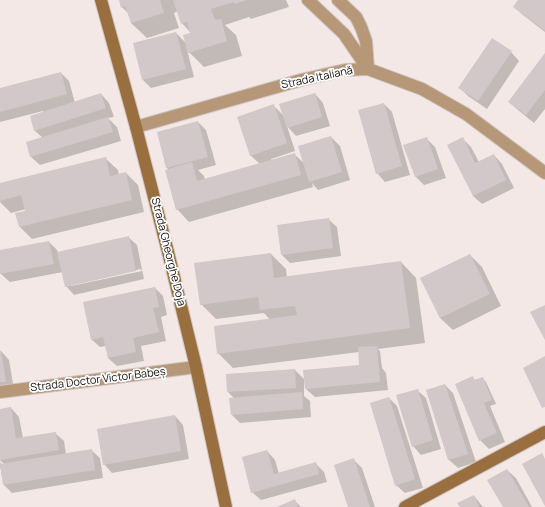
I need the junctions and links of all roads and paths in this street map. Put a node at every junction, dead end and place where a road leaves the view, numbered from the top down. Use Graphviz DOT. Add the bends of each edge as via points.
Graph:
graph roads {
  1 [pos="101,0"];
  2 [pos="308,0"];
  3 [pos="338,0"];
  4 [pos="368,69"];
  5 [pos="136,127"];
  6 [pos="545,173"];
  7 [pos="196,367"];
  8 [pos="0,392"];
  9 [pos="545,432"];
  10 [pos="226,507"];
  11 [pos="405,507"];
  1 -- 5 [label="main road, Strada Gheorghe Doja"];
  2 -- 4 [label="street" via="344,34"];
  3 -- 4 [label="street" via="356,17 361,26 366,41"];
  4 -- 5 [label="street, Strada Italiană" via="345,70 301,80"];
  4 -- 6 [label="street, Strada Italiană" via="422,89 466,114"];
  5 -- 7 [label="main road, Strada Gheorghe Doja"];
  7 -- 8 [label="street, Strada Doctor Victor Babeș"];
  7 -- 10 [label="main road, Strada Gheorghe Doja"];
  9 -- 11 [label="main road"];
}
